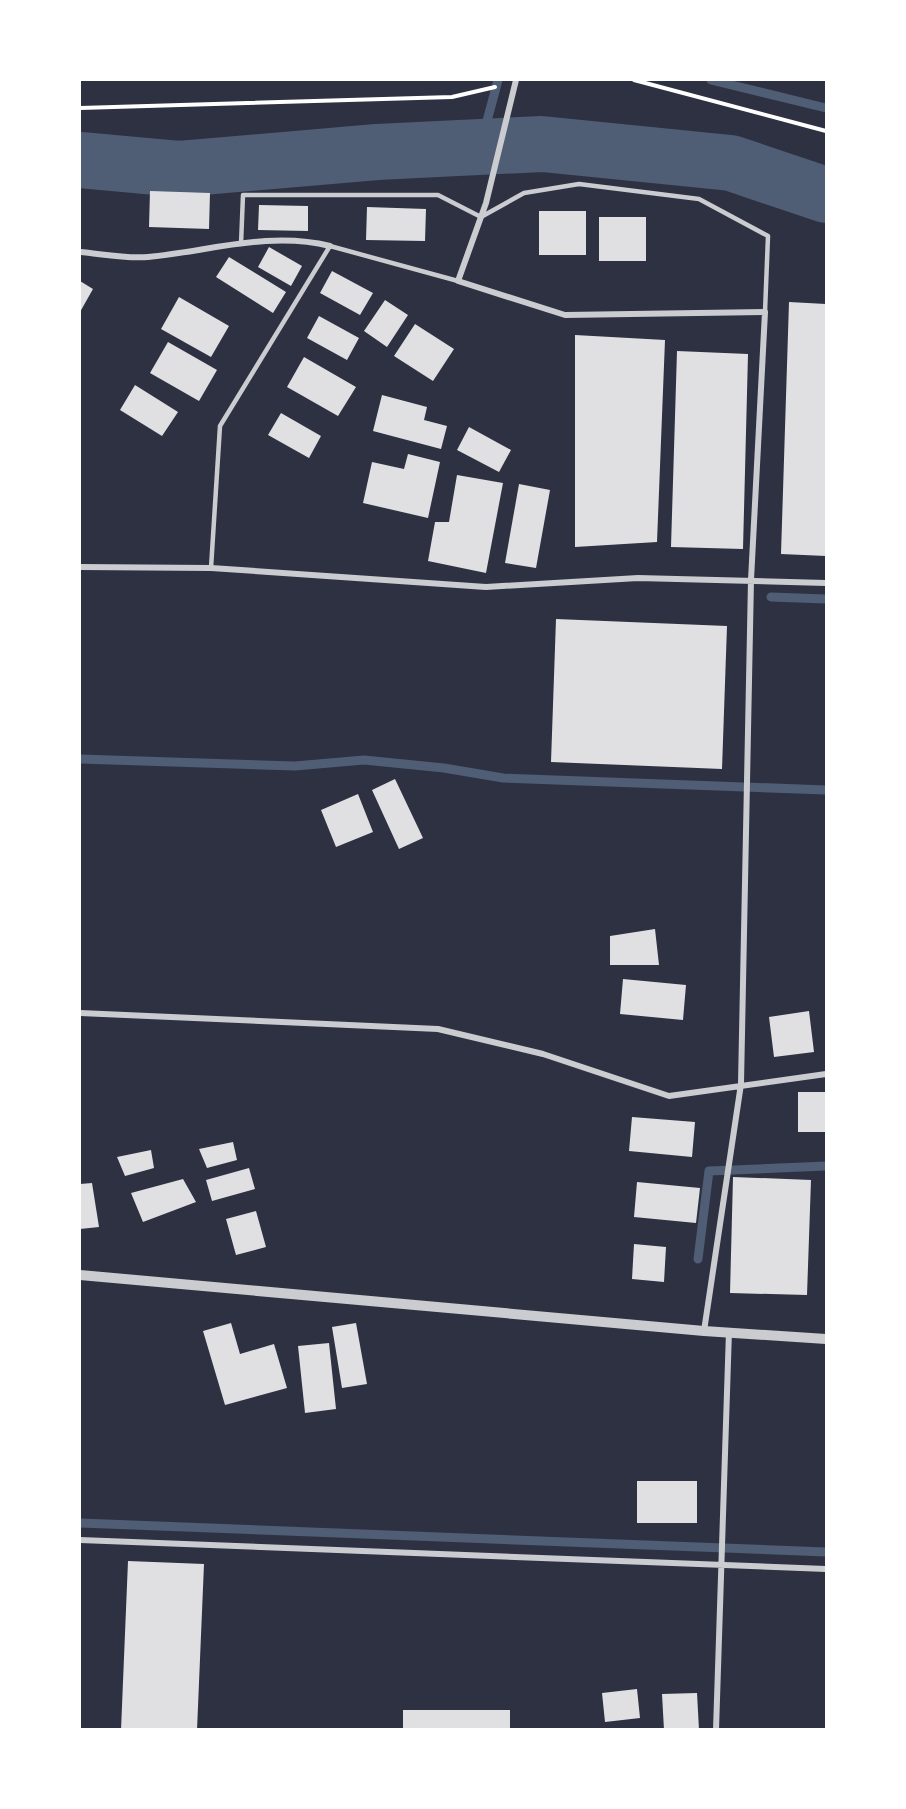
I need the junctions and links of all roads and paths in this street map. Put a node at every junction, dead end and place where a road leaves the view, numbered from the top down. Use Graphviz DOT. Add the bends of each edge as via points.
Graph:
graph roads {
  1 [pos="634,80"];
  2 [pos="515,81"];
  3 [pos="80,108"];
  4 [pos="826,131"];
  5 [pos="481,217"];
  6 [pos="241,244"];
  7 [pos="330,246"];
  8 [pos="80,252"];
  9 [pos="458,281"];
  10 [pos="765,312"];
  11 [pos="80,567"];
  12 [pos="211,568"];
  13 [pos="751,580"];
  14 [pos="826,583"];
  15 [pos="80,1013"];
  16 [pos="826,1074"];
  17 [pos="741,1084"];
  18 [pos="80,1275"];
  19 [pos="704,1331"];
  20 [pos="729,1331"];
  21 [pos="826,1339"];
  22 [pos="80,1540"];
  23 [pos="721,1565"];
  24 [pos="826,1569"];
  25 [pos="716,1730"];
  1 -- 4 [label="path"];
  2 -- 3 [label="path" via="452,97"];
  2 -- 5 [label="street"];
  5 -- 6 [label="lane" via="438,195 243,195"];
  5 -- 9 [label="street"];
  5 -- 10 [label="lane" via="524,193 579,184 699,199 768,236"];
  6 -- 7 [label="street" via="303,239"];
  6 -- 8 [label="street" via="146,257"];
  7 -- 9 [label="lane"];
  7 -- 12 [label="lane" via="220,426"];
  9 -- 10 [label="street" via="565,315"];
  10 -- 13 [label="street"];
  11 -- 12 [label="street"];
  12 -- 13 [label="street" via="486,587 638,578"];
  13 -- 14 [label="street"];
  13 -- 17 [label="street"];
  15 -- 17 [label="street" via="438,1029 543,1054 669,1096"];
  16 -- 17 [label="street"];
  17 -- 19 [label="street"];
  18 -- 19 [label="street"];
  19 -- 20 [label="street"];
  20 -- 21 [label="street"];
  20 -- 23 [label="street"];
  22 -- 23 [label="street"];
  23 -- 24 [label="street"];
  23 -- 25 [label="street"];
}
